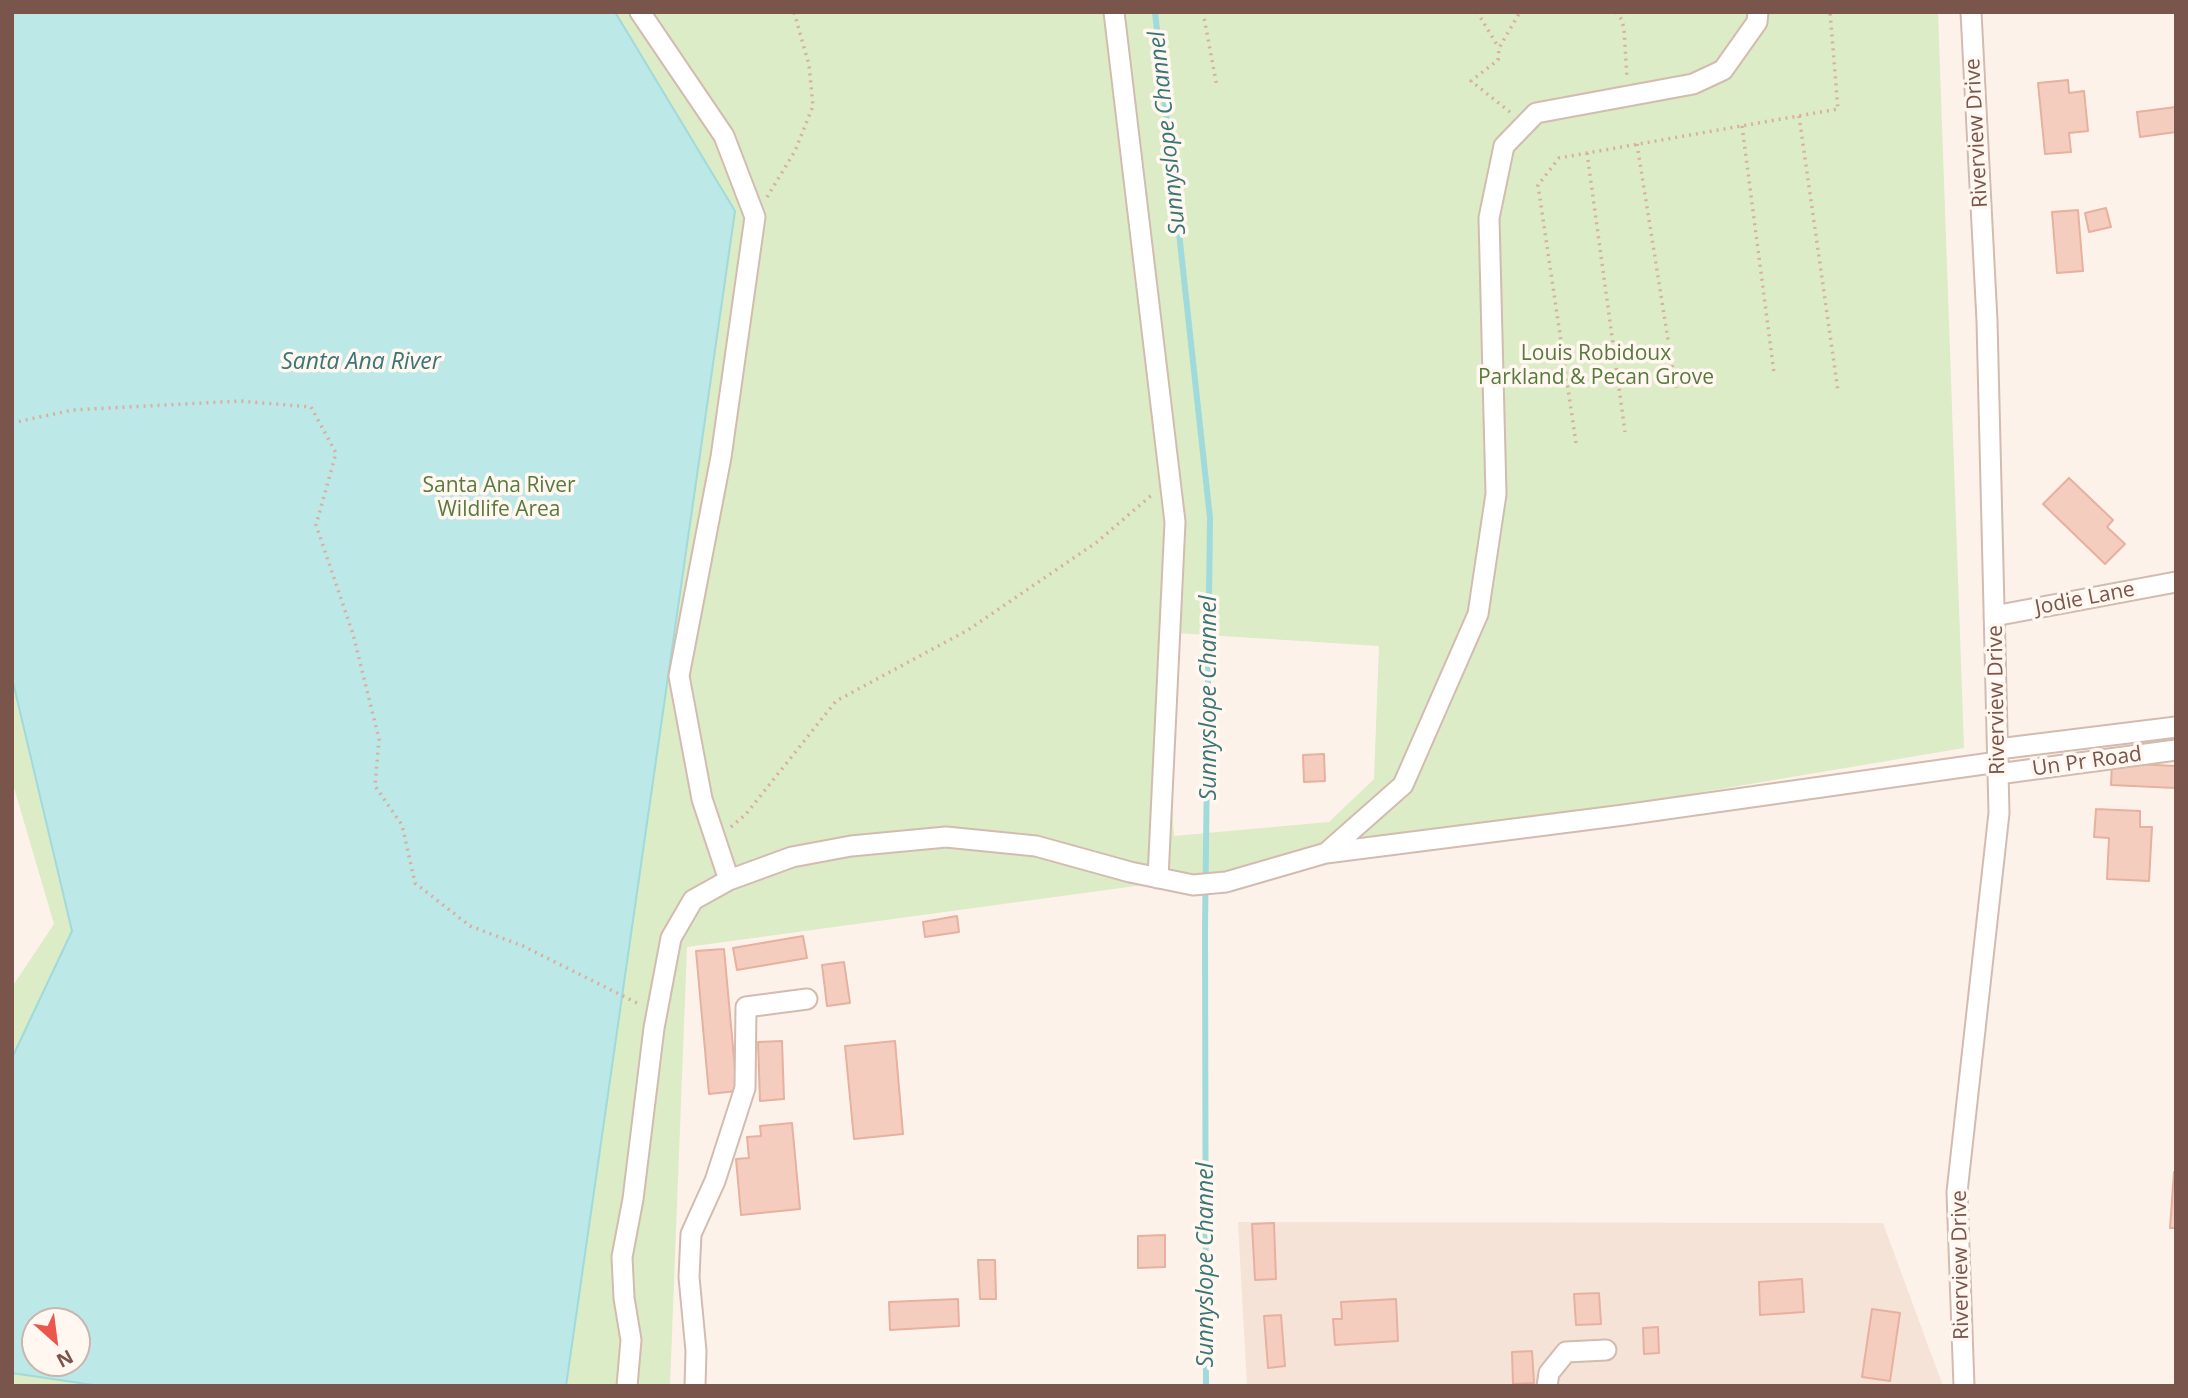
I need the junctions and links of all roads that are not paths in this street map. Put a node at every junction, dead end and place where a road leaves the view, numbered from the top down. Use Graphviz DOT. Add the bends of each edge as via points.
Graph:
graph roads {
  1 [pos="640,12"];
  2 [pos="1114,12"];
  3 [pos="1758,12"];
  4 [pos="1971,12"];
  5 [pos="2176,582"];
  6 [pos="1994,616"];
  7 [pos="2176,726"];
  8 [pos="2176,750"];
  9 [pos="1998,762"];
  10 [pos="1326,853"];
  11 [pos="1158,878"];
  12 [pos="729,880"];
  13 [pos="807,999"];
  14 [pos="1606,1350"];
  15 [pos="627,1386"];
  16 [pos="695,1386"];
  17 [pos="1547,1386"];
  18 [pos="1964,1386"];
  1 -- 12 [label="street" via="724,136 755,217 721,457 679,676 702,799"];
  2 -- 11 [label="street" via="1175,522"];
  3 -- 10 [label="street" via="1757,22 1723,70 1693,84 1536,113 1504,146 1489,218 1496,494 1478,614 1403,785"];
  4 -- 6 [label="street, Riverview Drive" via="1987,321"];
  5 -- 6 [label="street, Jodie Lane"];
  6 -- 9 [label="street, Riverview Drive"];
  7 -- 9 [label="street"];
  8 -- 9 [label="street, Un Pr Road"];
  9 -- 10 [label="street"];
  9 -- 18 [label="street, Riverview Drive" via="1999,813 1957,1192"];
  10 -- 11 [label="street" via="1226,882 1193,885"];
  11 -- 12 [label="street" via="1036,846 946,837 792,857"];
  12 -- 15 [label="street" via="692,900 671,938 622,1257 631,1340"];
  13 -- 16 [label="street" via="746,1007 745,1088 715,1181 691,1234"];
  14 -- 17 [label="street" via="1566,1352 1549,1373"];
}
